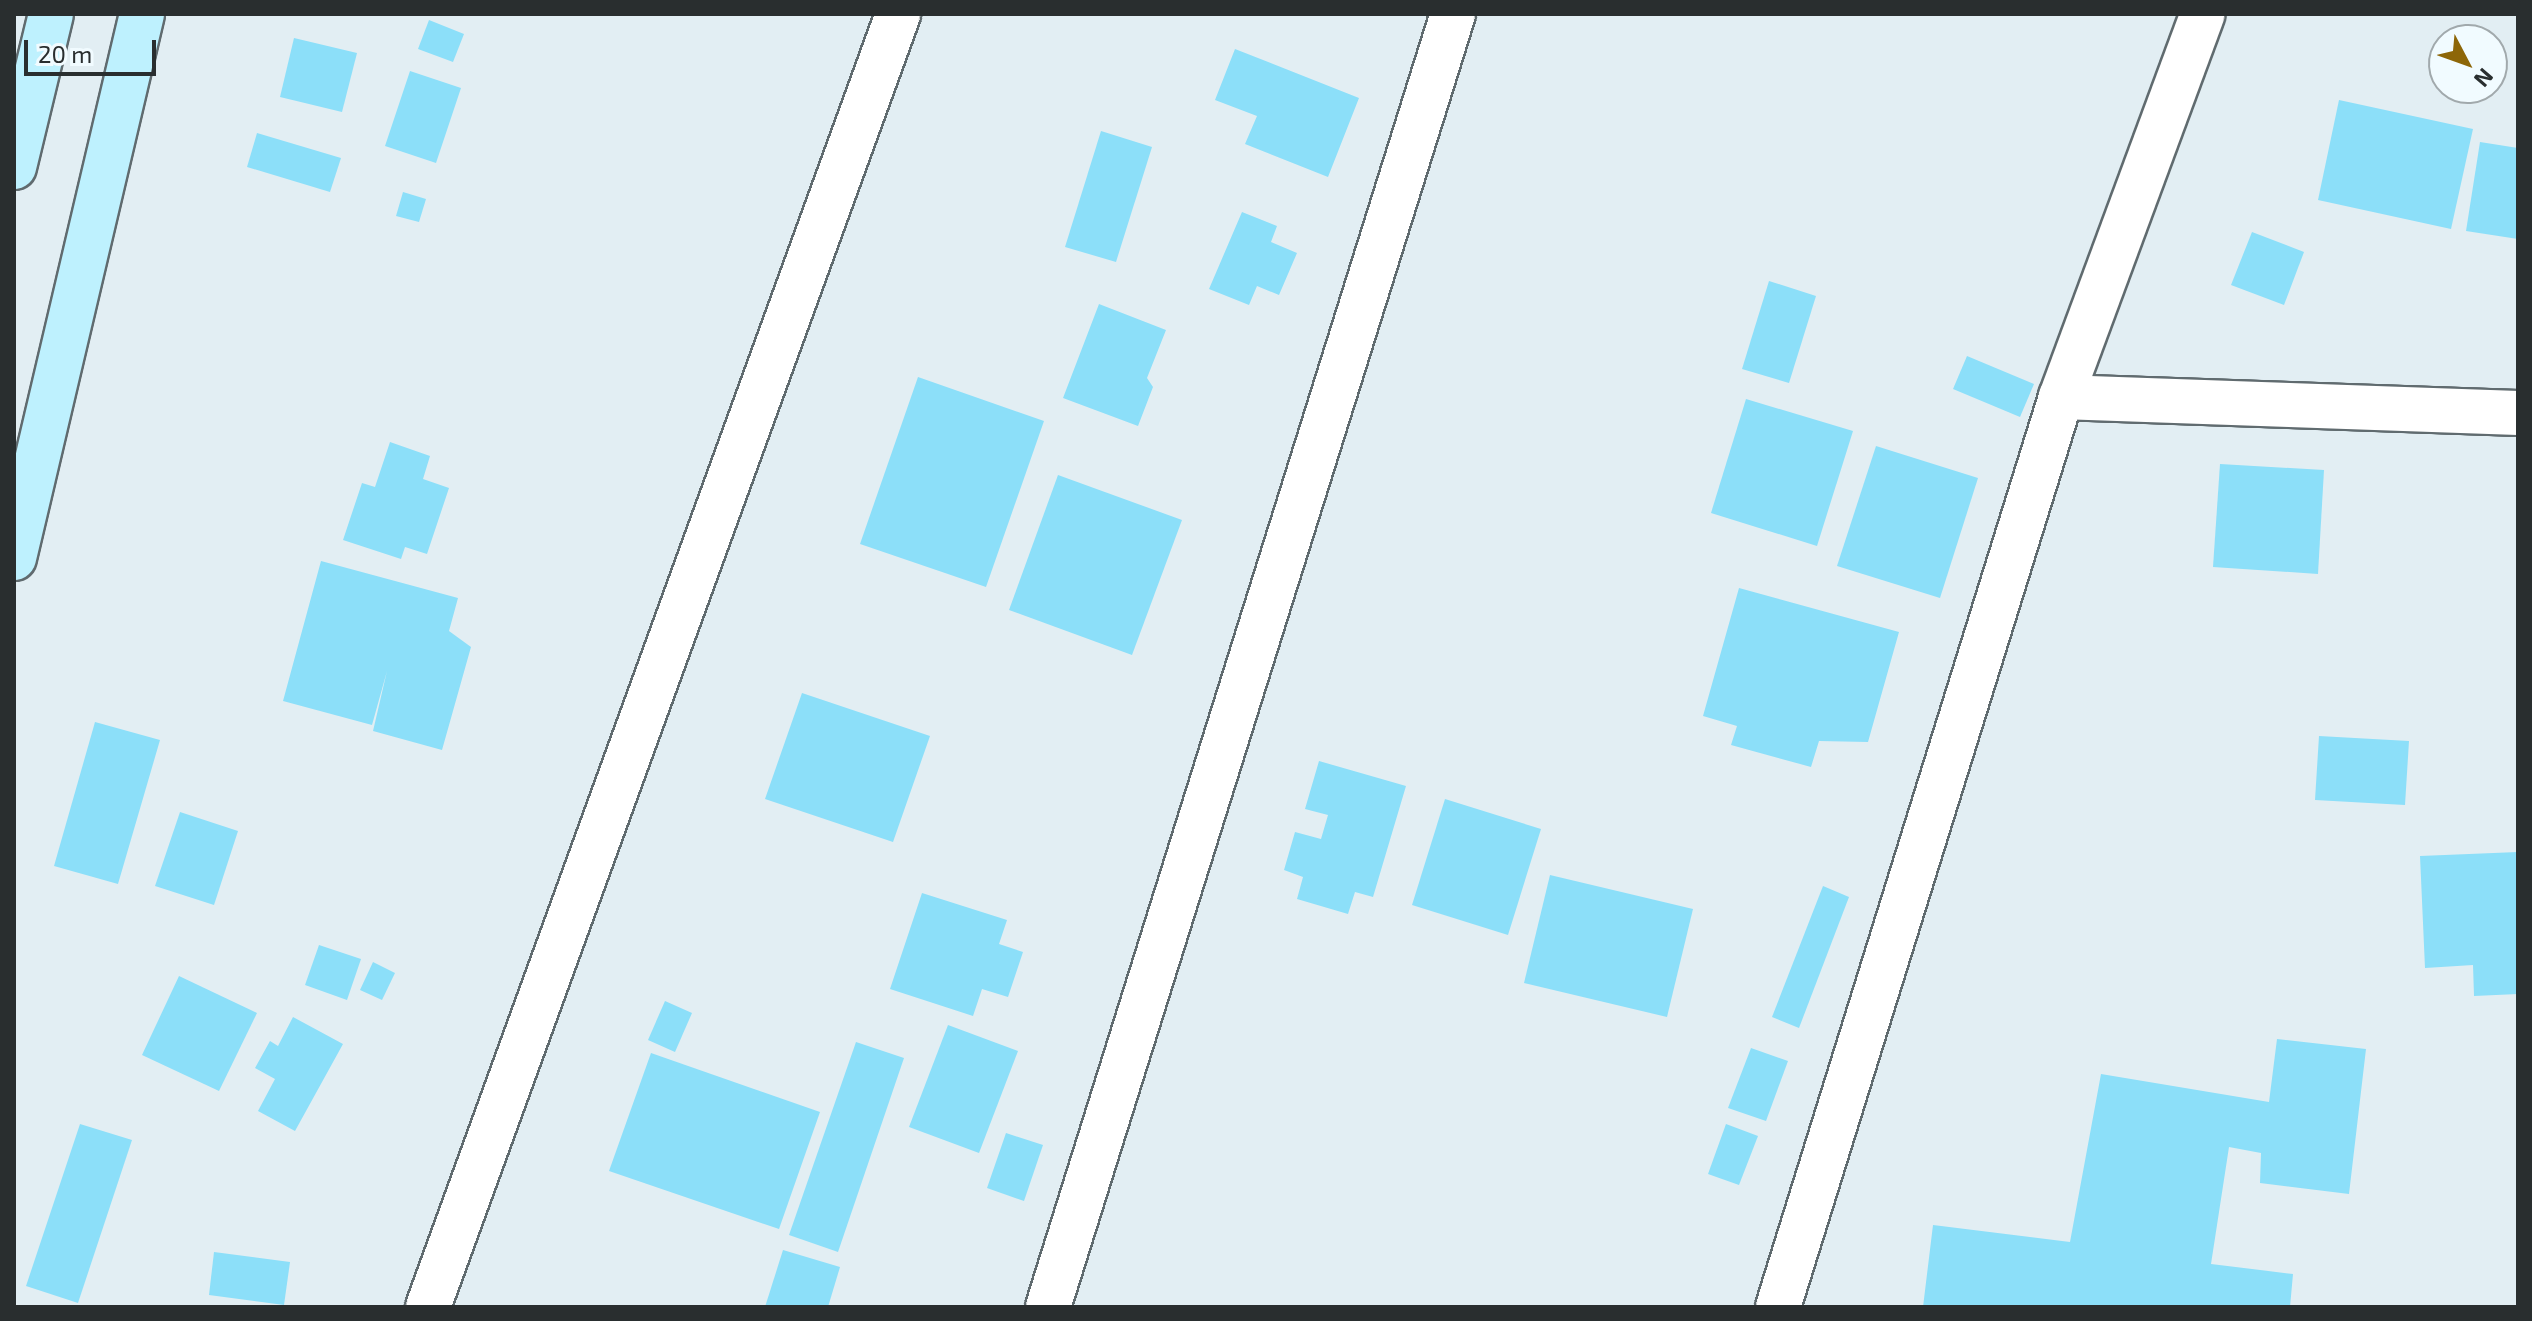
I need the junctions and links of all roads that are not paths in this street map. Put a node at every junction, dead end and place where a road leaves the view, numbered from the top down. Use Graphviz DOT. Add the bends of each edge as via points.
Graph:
graph roads {
  1 [pos="51,14"];
  2 [pos="142,14"];
  3 [pos="898,14"];
  4 [pos="1453,14"];
  5 [pos="2203,14"];
  6 [pos="14,167"];
  7 [pos="2061,397"];
  8 [pos="2518,413"];
  9 [pos="14,558"];
  10 [pos="428,1307"];
  11 [pos="1048,1307"];
  12 [pos="1778,1307"];
  1 -- 6 [label="main road"];
  2 -- 9 [label="main road"];
  3 -- 10 [label="street"];
  4 -- 11 [label="street"];
  5 -- 7 [label="street"];
  7 -- 8 [label="street"];
  7 -- 12 [label="street"];
}
